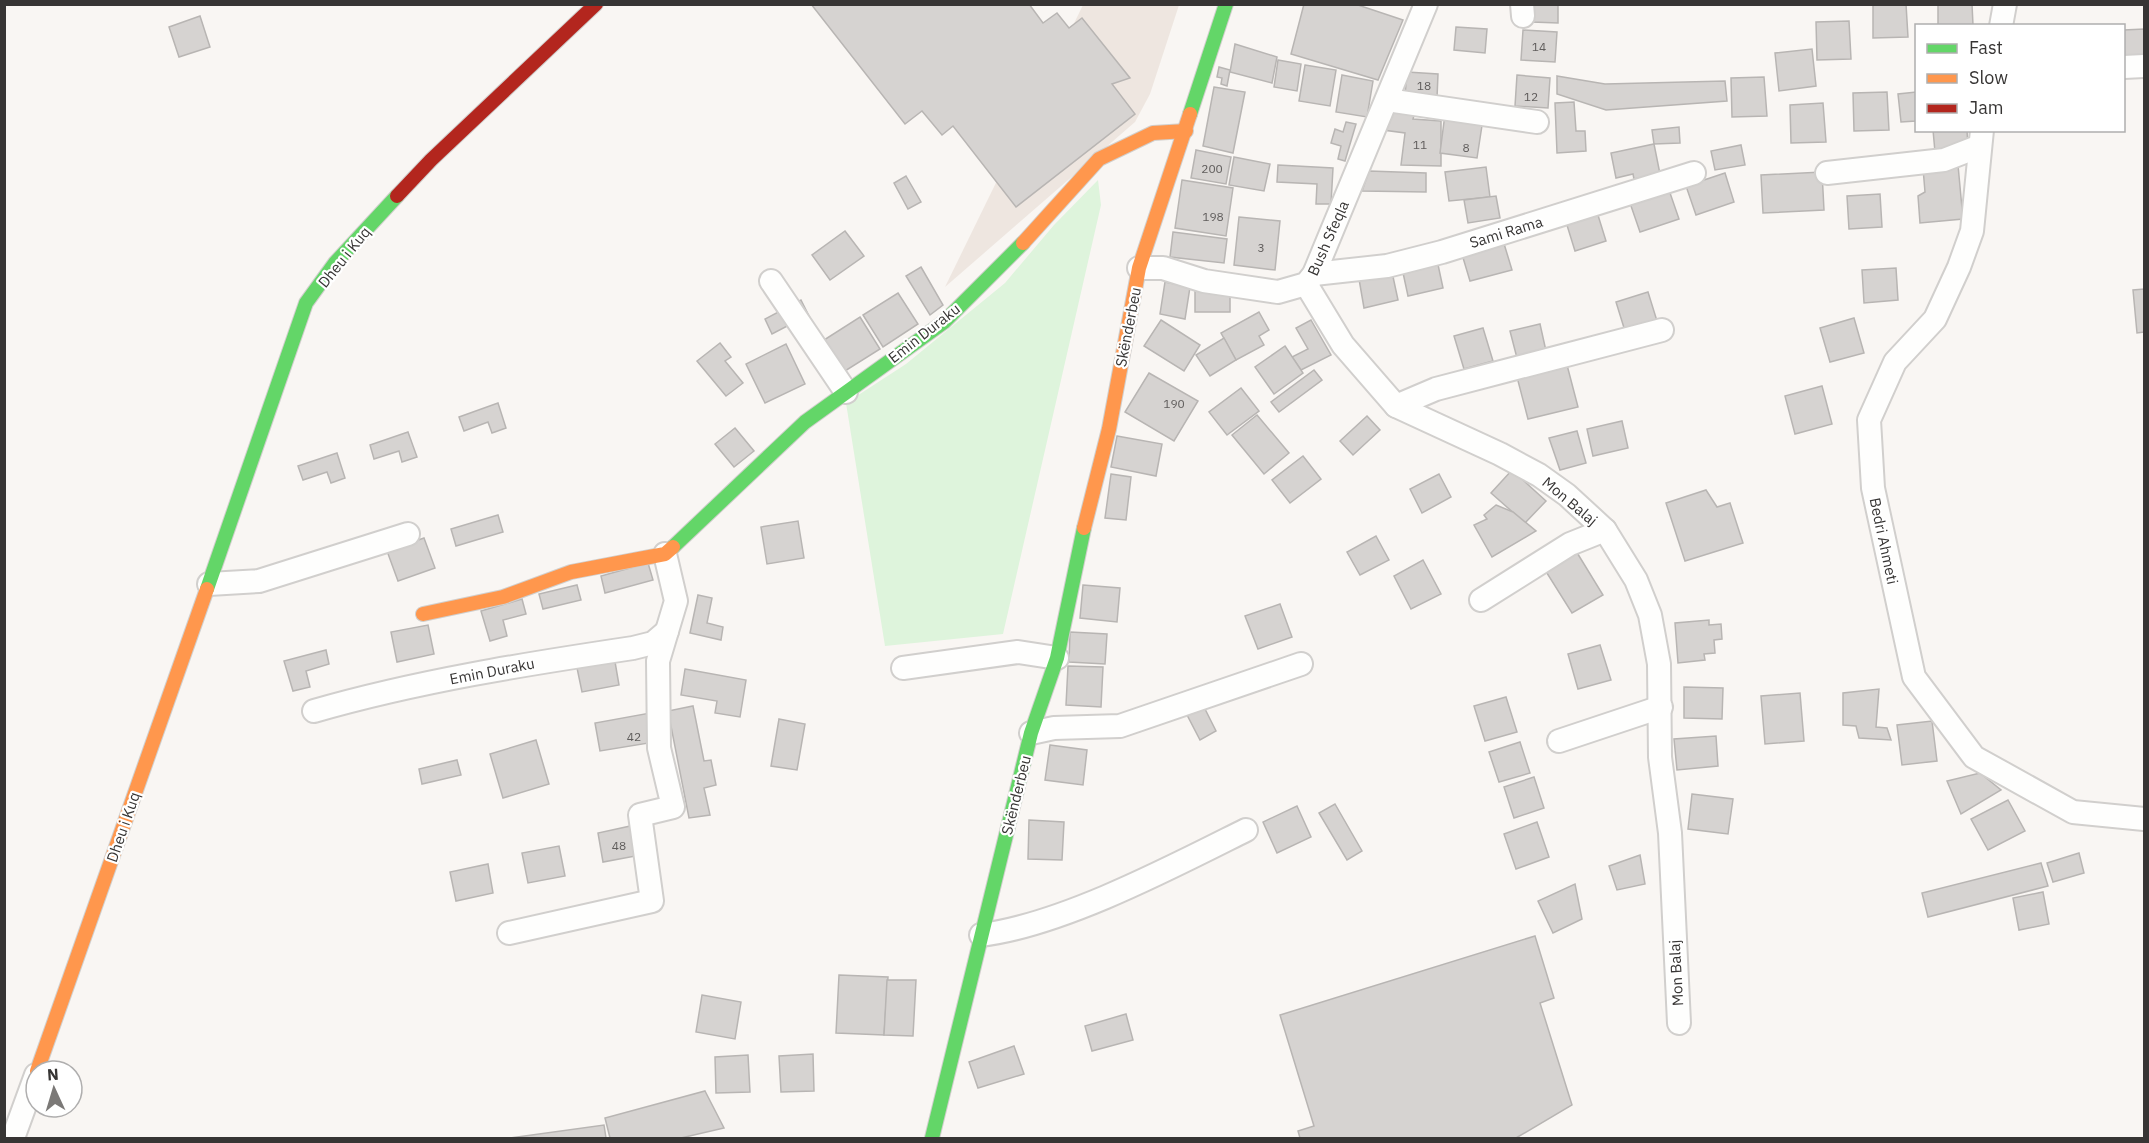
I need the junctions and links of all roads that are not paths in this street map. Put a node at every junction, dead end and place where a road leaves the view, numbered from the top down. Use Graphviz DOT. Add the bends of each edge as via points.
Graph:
graph roads {
  1 [pos="596,4"];
  2 [pos="1226,4"];
  3 [pos="1426,4"];
  4 [pos="2005,4"];
  5 [pos="2001,24"];
  6 [pos="2145,66"];
  7 [pos="2125,68"];
  8 [pos="1387,100"];
  9 [pos="1537,122"];
  10 [pos="1186,131"];
  11 [pos="1981,138"];
  12 [pos="1694,173"];
  13 [pos="1827,173"];
  14 [pos="1139,268"];
  15 [pos="1310,279"];
  16 [pos="771,281"];
  17 [pos="1662,330"];
  18 [pos="846,392"];
  19 [pos="1396,406"];
  20 [pos="1605,530"];
  21 [pos="408,534"];
  22 [pos="665,554"];
  23 [pos="209,584"];
  24 [pos="1481,600"];
  25 [pos="423,614"];
  26 [pos="667,631"];
  27 [pos="1057,657"];
  28 [pos="1301,664"];
  29 [pos="903,668"];
  30 [pos="1661,707"];
  31 [pos="314,711"];
  32 [pos="1031,733"];
  33 [pos="1559,741"];
  34 [pos="2145,819"];
  35 [pos="1246,830"];
  36 [pos="509,933"];
  37 [pos="981,935"];
  38 [pos="1679,1023"];
  39 [pos="42,1059"];
  40 [pos="24,1108"];
  41 [pos="13,1138"];
  42 [pos="932,1138"];
  1 -- 23 [label="street, Dheu i Kuq" via="431,160 335,263 306,303"];
  2 -- 10 [label="street, Skënderbeu"];
  3 -- 8 [label="street, Bush Sfeqla"];
  4 -- 5 [label="street"];
  6 -- 7 [label="street"];
  8 -- 9 [label="street"];
  8 -- 15 [label="street, Bush Sfeqla"];
  10 -- 14 [label="street, Skënderbeu"];
  10 -- 18 [label="street, Emin Duraku" via="1153,133 1099,159 1047,219 944,322"];
  11 -- 13 [label="street, Bedri Ahmeti" via="1944,160"];
  11 -- 34 [label="street, Bedri Ahmeti" via="1972,231 1959,267 1935,319 1895,362 1869,420 1873,488 1914,676 1974,757 2073,812"];
  12 -- 15 [label="street, Sami Rama" via="1398,263"];
  14 -- 15 [label="street, Bush Sfeqla" via="1163,268 1204,281 1278,292"];
  14 -- 27 [label="street, Skënderbeu" via="1109,429"];
  15 -- 19 [label="street, Mon Balaj" via="1343,345"];
  16 -- 18 [label="street"];
  17 -- 19 [label="street" via="1436,389"];
  18 -- 22 [label="street, Emin Duraku" via="805,422"];
  19 -- 20 [label="street, Mon Balaj" via="1539,475"];
  20 -- 24 [label="street" via="1570,544"];
  20 -- 30 [label="street, Mon Balaj" via="1636,580 1650,615 1659,664"];
  21 -- 23 [label="street" via="259,581"];
  22 -- 25 [label="street" via="571,572 503,597"];
  22 -- 26 [label="street" via="676,601"];
  23 -- 39 [label="street, Dheu i Kuq"];
  26 -- 31 [label="street, Emin Duraku" via="654,643 633,648 480,673 356,698"];
  26 -- 36 [label="street" via="658,661 658,748 673,807 640,815 652,901"];
  27 -- 29 [label="street" via="1018,652"];
  27 -- 32 [label="street, Skënderbeu"];
  28 -- 32 [label="street" via="1120,726 1054,728"];
  30 -- 33 [label="street"];
  30 -- 38 [label="street, Mon Balaj" via="1660,757 1670,833"];
  32 -- 37 [label="street, Skënderbeu"];
  35 -- 37 [label="street" via="1086,904 1005,932"];
  37 -- 42 [label="street, Skënderbeu"];
  40 -- 41 [label="street, Dheu i Kuq"];
}
